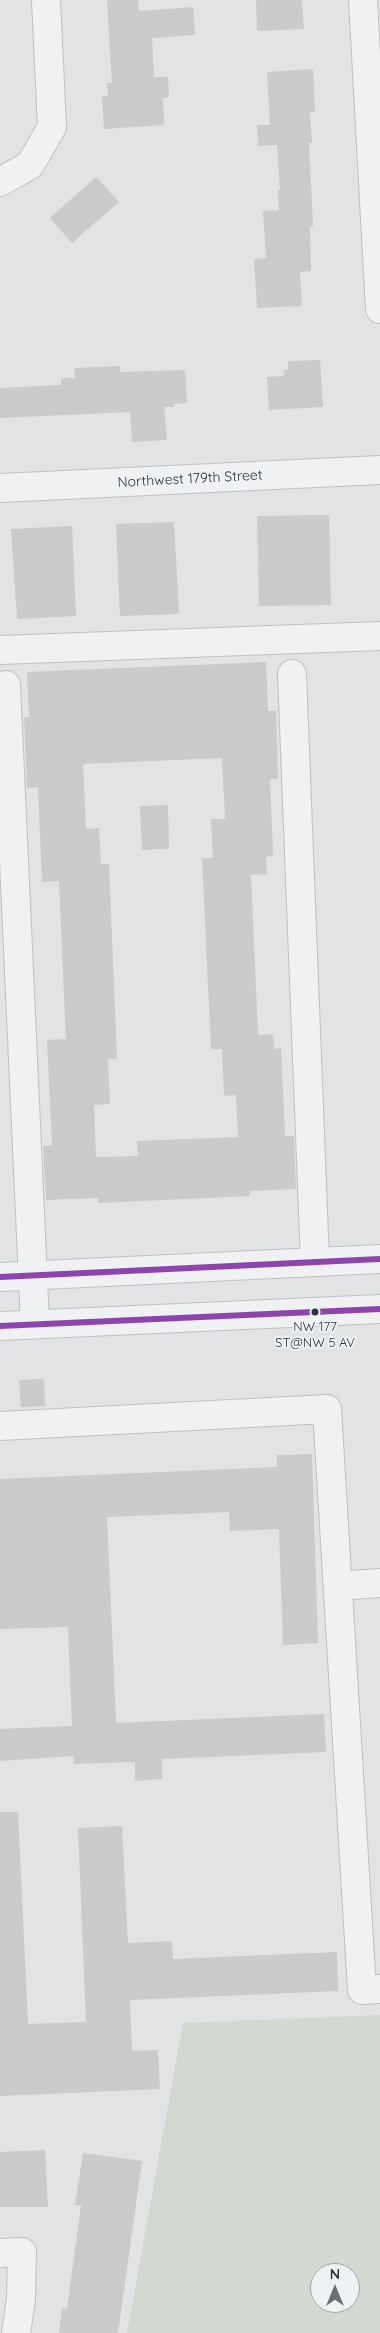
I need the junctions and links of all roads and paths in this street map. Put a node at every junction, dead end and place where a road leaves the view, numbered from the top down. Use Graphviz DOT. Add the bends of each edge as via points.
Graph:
graph roads {
  1 [pos="46,0"];
  2 [pos="363,0"];
  3 [pos="0,182"];
  4 [pos="380,309"];
  5 [pos="380,470"];
  6 [pos="0,488"];
  7 [pos="380,636"];
  8 [pos="0,650"];
  9 [pos="292,674"];
  10 [pos="6,685"];
  11 [pos="380,1259"];
  12 [pos="315,1262"];
  13 [pos="33,1276"];
  14 [pos="0,1277"];
  15 [pos="380,1309"];
  16 [pos="35,1324"];
  17 [pos="0,1326"];
  18 [pos="0,1426"];
  19 [pos="380,1583"];
  20 [pos="338,1586"];
  21 [pos="380,1989"];
  22 [pos="0,2253"];
  23 [pos="16,2333"];
  1 -- 3 [label="street" via="52,127 30,165"];
  2 -- 4 [label="street"];
  5 -- 6 [label="street, Northwest 179th Street"];
  7 -- 8 [label="street"];
  9 -- 12 [label="street"];
  10 -- 13 [label="street"];
  11 -- 12 [label="street"];
  12 -- 13 [label="street"];
  13 -- 14 [label="street"];
  13 -- 16 [label="street"];
  15 -- 16 [label="street"];
  16 -- 17 [label="street"];
  18 -- 20 [label="street" via="328,1409"];
  19 -- 20 [label="street"];
  20 -- 21 [label="street" via="362,1990"];
  22 -- 23 [label="street" via="22,2252"];
}
